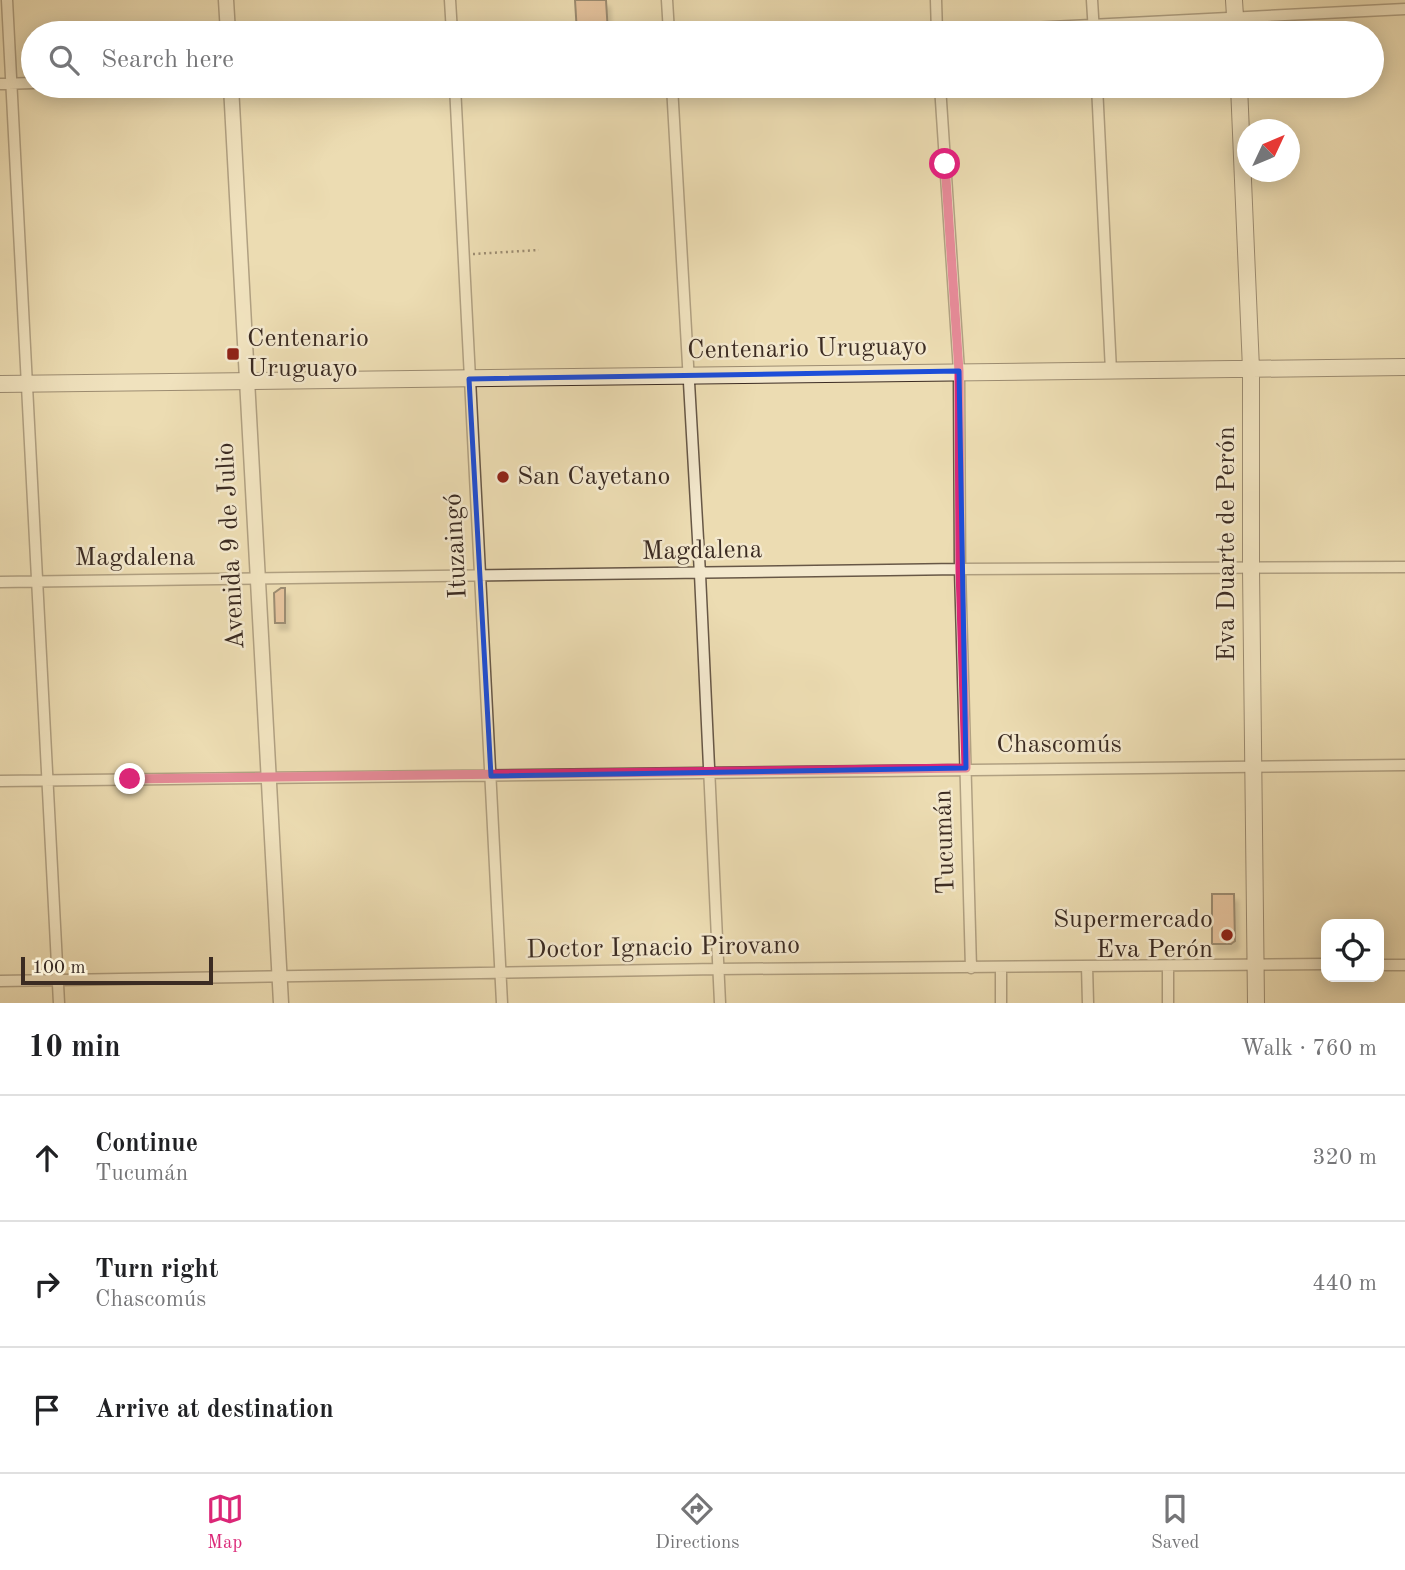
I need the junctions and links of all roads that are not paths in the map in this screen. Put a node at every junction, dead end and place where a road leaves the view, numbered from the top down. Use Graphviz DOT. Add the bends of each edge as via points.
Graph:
graph roads {
  1 [pos="7,0"];
  2 [pos="226,0"];
  3 [pos="450,0"];
  4 [pos="667,0"];
  5 [pos="936,0"];
  6 [pos="1092,0"];
  7 [pos="1234,0"];
  8 [pos="1405,9"];
  9 [pos="227,21"];
  10 [pos="451,21"];
  11 [pos="668,21"];
  12 [pos="935,21"];
  13 [pos="1093,21"];
  14 [pos="1236,21"];
  15 [pos="1286,21"];
  16 [pos="6,84"];
  17 [pos="232,98"];
  18 [pos="456,98"];
  19 [pos="673,98"];
  20 [pos="941,98"];
  21 [pos="1098,98"];
  22 [pos="1240,98"];
  23 [pos="1405,367"];
  24 [pos="1251,369"];
  25 [pos="959,371"];
  26 [pos="1111,371"];
  27 [pos="687,375"];
  28 [pos="469,379"];
  29 [pos="247,382"];
  30 [pos="27,383"];
  31 [pos="0,384"];
  32 [pos="1405,567"];
  33 [pos="960,569"];
  34 [pos="1251,569"];
  35 [pos="700,574"];
  36 [pos="480,575"];
  37 [pos="257,580"];
  38 [pos="36,581"];
  39 [pos="0,582"];
  40 [pos="1405,765"];
  41 [pos="1254,767"];
  42 [pos="966,768"];
  43 [pos="709,772"];
  44 [pos="491,776"];
  45 [pos="268,778"];
  46 [pos="47,780"];
  47 [pos="0,781"];
  48 [pos="1256,964"];
  49 [pos="1321,964"];
  50 [pos="1384,965"];
  51 [pos="1405,965"];
  52 [pos="1087,966"];
  53 [pos="1168,966"];
  54 [pos="971,968"];
  55 [pos="1001,968"];
  56 [pos="718,969"];
  57 [pos="500,973"];
  58 [pos="279,976"];
  59 [pos="58,980"];
  60 [pos="0,981"];
  61 [pos="59,1003"];
  62 [pos="281,1003"];
  63 [pos="502,1003"];
  64 [pos="720,1003"];
  65 [pos="1001,1003"];
  66 [pos="1088,1003"];
  67 [pos="1167,1003"];
  68 [pos="1256,1003"];
  1 -- 16 [label="street"];
  2 -- 9 [label="street"];
  3 -- 10 [label="street"];
  4 -- 11 [label="street"];
  5 -- 12 [label="street"];
  6 -- 13 [label="street"];
  7 -- 14 [label="main road"];
  8 -- 15 [label="street"];
  16 -- 30 [label="street"];
  17 -- 29 [label="street, Avenida 9 de Julio"];
  18 -- 28 [label="street, Ituzaingó"];
  19 -- 27 [label="street"];
  20 -- 25 [label="street, Tucumán"];
  21 -- 26 [label="street"];
  22 -- 24 [label="main road, Eva Duarte de Perón"];
  23 -- 24 [label="main road, Centenario Uruguayo"];
  24 -- 26 [label="main road, Centenario Uruguayo"];
  24 -- 34 [label="main road, Eva Duarte de Perón"];
  25 -- 26 [label="main road, Centenario Uruguayo"];
  25 -- 27 [label="main road, Centenario Uruguayo"];
  25 -- 33 [label="street, Tucumán"];
  27 -- 28 [label="main road, Centenario Uruguayo"];
  27 -- 35 [label="street"];
  28 -- 29 [label="main road, Centenario Uruguayo"];
  28 -- 36 [label="street, Ituzaingó"];
  29 -- 30 [label="main road, Centenario Uruguayo"];
  29 -- 37 [label="street, Avenida 9 de Julio"];
  30 -- 31 [label="main road, Centenario Uruguayo"];
  30 -- 38 [label="street"];
  32 -- 34 [label="street, Magdalena"];
  33 -- 34 [label="street, Magdalena"];
  33 -- 35 [label="street, Magdalena"];
  33 -- 42 [label="street, Tucumán"];
  34 -- 41 [label="main road, Eva Duarte de Perón"];
  35 -- 36 [label="street, Magdalena"];
  35 -- 43 [label="street"];
  36 -- 37 [label="street, Magdalena"];
  36 -- 44 [label="street, Ituzaingó"];
  37 -- 38 [label="street, Magdalena"];
  37 -- 45 [label="street, Avenida 9 de Julio"];
  38 -- 39 [label="street, Magdalena"];
  38 -- 46 [label="street"];
  40 -- 41 [label="street, Chascomús"];
  41 -- 42 [label="street, Chascomús"];
  41 -- 48 [label="main road, Eva Duarte de Perón"];
  42 -- 43 [label="street, Chascomús"];
  42 -- 54 [label="street, Tucumán"];
  43 -- 44 [label="street, Chascomús"];
  43 -- 56 [label="street"];
  44 -- 45 [label="street, Chascomús"];
  44 -- 57 [label="street, Ituzaingó"];
  45 -- 46 [label="street, Chascomús"];
  45 -- 58 [label="street, Avenida 9 de Julio"];
  46 -- 47 [label="street, Chascomús"];
  46 -- 59 [label="street"];
  48 -- 49 [label="street, Doctor Ignacio Pirovano"];
  48 -- 53 [label="street, Doctor Ignacio Pirovano"];
  48 -- 68 [label="main road, Eva Duarte de Perón"];
  50 -- 51 [label="street"];
  52 -- 53 [label="street, Doctor Ignacio Pirovano"];
  52 -- 55 [label="street, Doctor Ignacio Pirovano"];
  52 -- 66 [label="street"];
  53 -- 67 [label="street"];
  54 -- 55 [label="street, Doctor Ignacio Pirovano"];
  54 -- 56 [label="street, Doctor Ignacio Pirovano"];
  55 -- 65 [label="street"];
  56 -- 57 [label="street, Doctor Ignacio Pirovano"];
  56 -- 64 [label="street"];
  57 -- 58 [label="street, Doctor Ignacio Pirovano"];
  57 -- 63 [label="street, Ituzaingó"];
  58 -- 59 [label="street, Doctor Ignacio Pirovano"];
  58 -- 62 [label="street, Avenida 9 de Julio"];
  59 -- 60 [label="street, Doctor Ignacio Pirovano"];
  59 -- 61 [label="street"];
}
